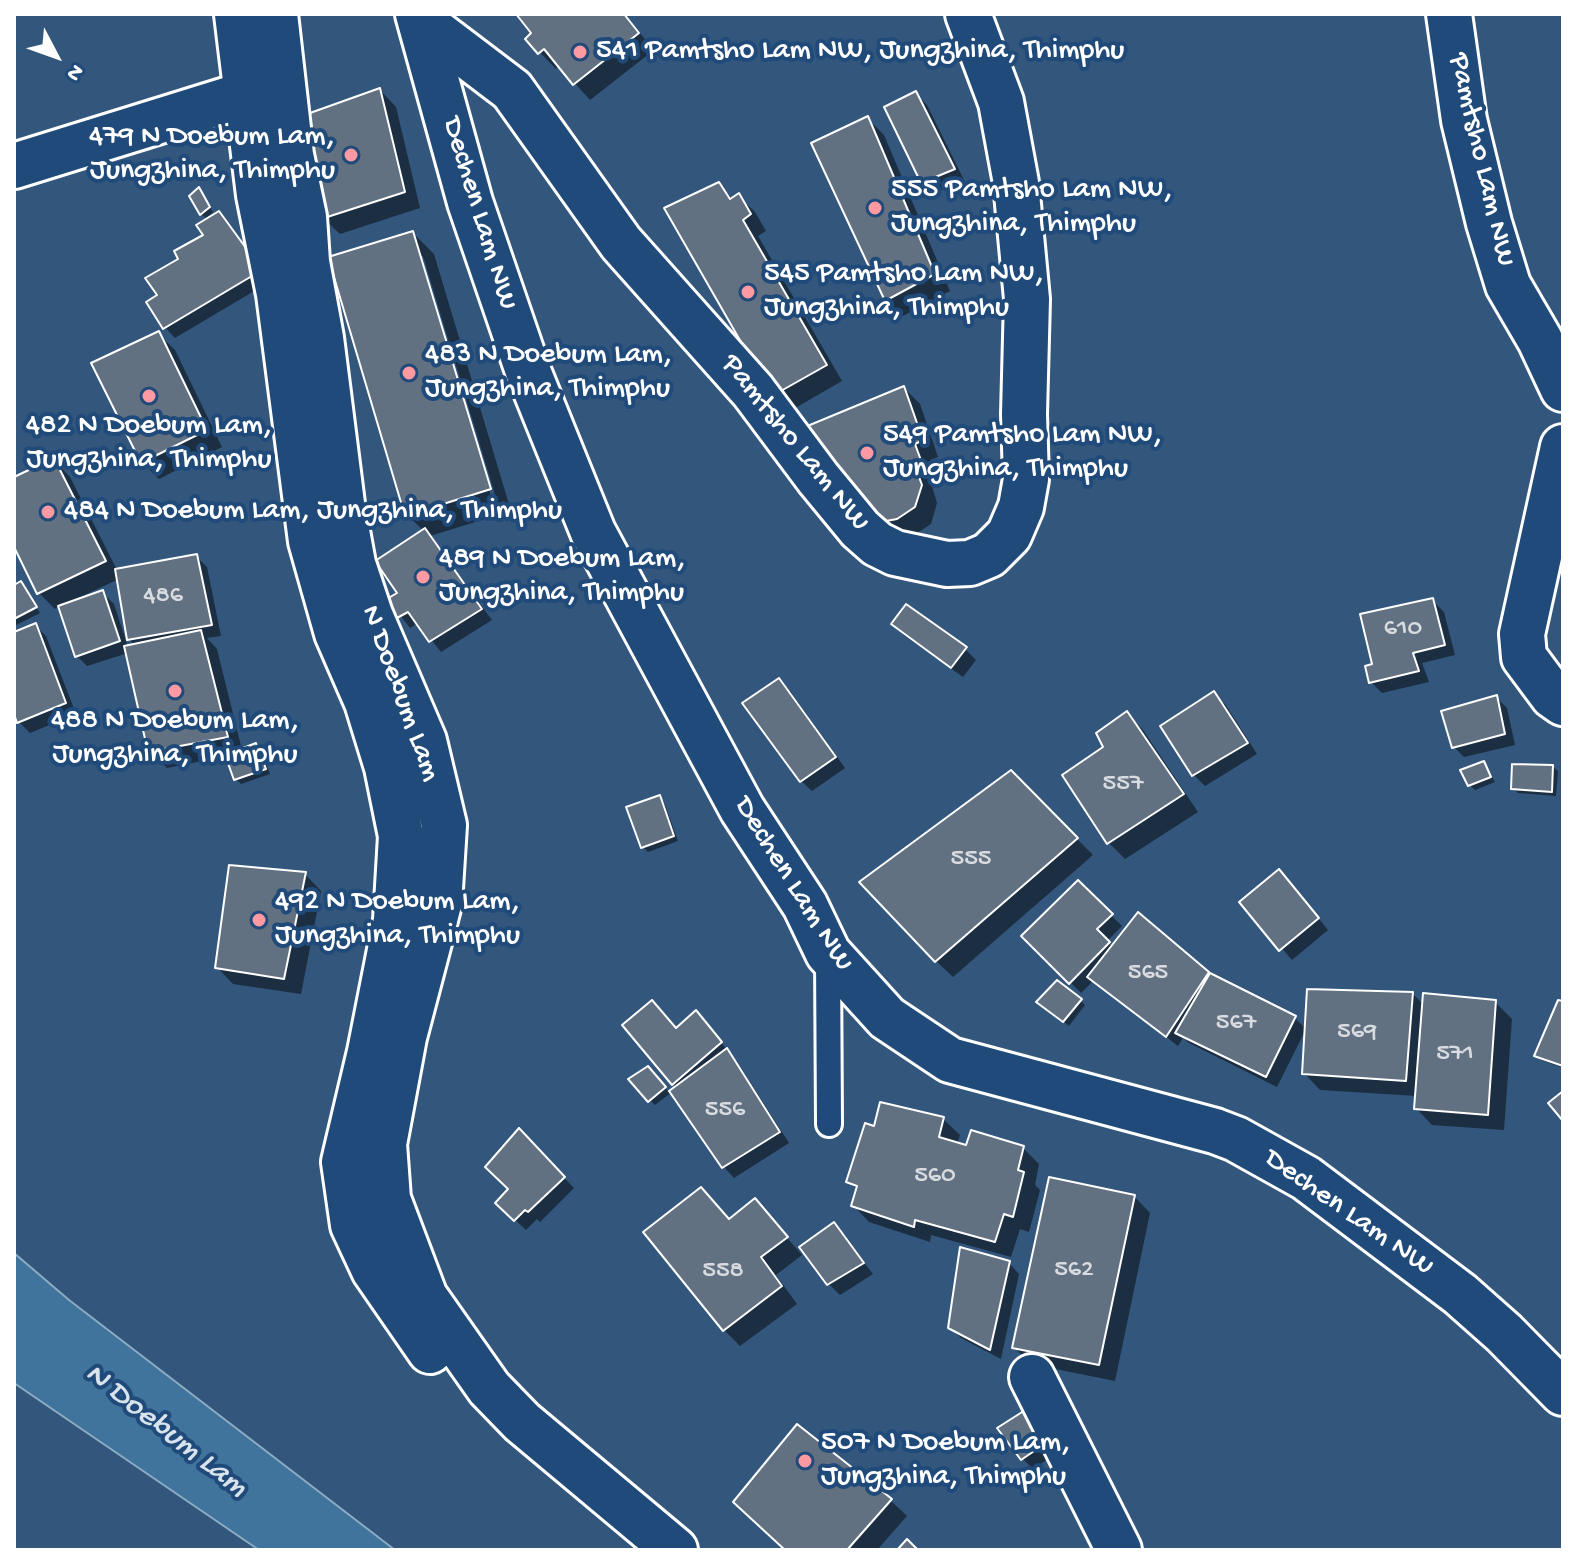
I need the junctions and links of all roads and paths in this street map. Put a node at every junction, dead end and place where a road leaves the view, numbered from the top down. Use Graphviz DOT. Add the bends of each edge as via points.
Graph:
graph roads {
  1 [pos="237,14"];
  2 [pos="275,14"];
  3 [pos="968,14"];
  4 [pos="1449,14"];
  5 [pos="420,18"];
  6 [pos="246,94"];
  7 [pos="14,166"];
  8 [pos="1563,389"];
  9 [pos="1563,447"];
  10 [pos="1563,703"];
  11 [pos="828,953"];
  12 [pos="829,1124"];
  13 [pos="1032,1377"];
  14 [pos="1563,1393"];
  15 [pos="633,1550"];
  16 [pos="675,1550"];
  17 [pos="1119,1550"];
  1 -- 6 [label="street, N Doebum Lam"];
  2 -- 16 [label="street, N Doebum Lam" via="353,564 424,741 444,825 439,904 404,1037 384,1144 388,1199 425,1297 489,1388"];
  3 -- 5 [label="street, Pamtsho Lam NW" via="1001,102 1016,183 1027,299 1026,479 1009,535 989,555 947,564 895,553 860,529 753,391 621,243 512,90"];
  4 -- 8 [label="street, Pamtsho Lam NW" via="1464,120 1508,285"];
  5 -- 11 [label="street, Dechen Lam NW" via="470,202 528,371 593,532 742,809 805,905"];
  6 -- 7 [label="street"];
  6 -- 15 [label="street, N Doebum Lam" via="311,541 337,633 387,767 401,836 396,920 344,1162 353,1225 374,1270 464,1401"];
  9 -- 10 [label="street" via="1522,634 1524,657"];
  11 -- 12 [label="lane"];
  11 -- 14 [label="street, Dechen Lam NW" via="887,1018 950,1060 1215,1131 1306,1178 1460,1294"];
  13 -- 17 [label="street"];
}
